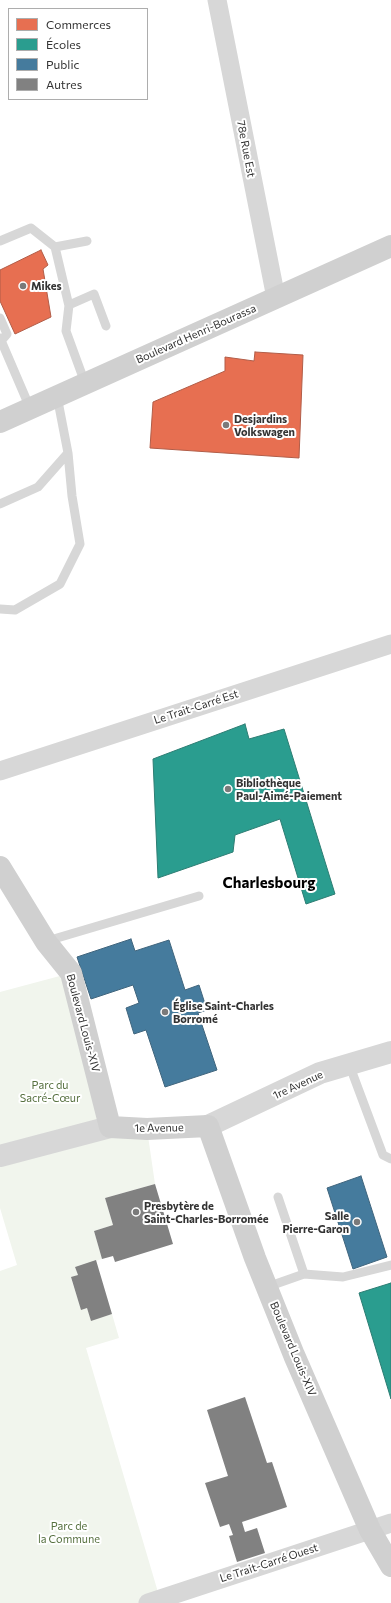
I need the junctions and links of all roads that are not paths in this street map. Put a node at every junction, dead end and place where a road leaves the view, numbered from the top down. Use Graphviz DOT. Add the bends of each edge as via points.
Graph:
graph roads {
  1 [pos="216,0"];
  2 [pos="0,241"];
  3 [pos="87,241"];
  4 [pos="391,246"];
  5 [pos="55,247"];
  6 [pos="276,298"];
  7 [pos="69,306"];
  8 [pos="0,318"];
  9 [pos="106,326"];
  10 [pos="1,339"];
  11 [pos="85,383"];
  12 [pos="57,396"];
  13 [pos="30,408"];
  14 [pos="0,422"];
  15 [pos="68,453"];
  16 [pos="0,504"];
  17 [pos="0,609"];
  18 [pos="391,644"];
  19 [pos="0,771"];
  20 [pos="0,866"];
  21 [pos="199,896"];
  22 [pos="46,942"];
  23 [pos="391,1052"];
  24 [pos="349,1064"];
  25 [pos="208,1126"];
  26 [pos="110,1127"];
  27 [pos="0,1156"];
  28 [pos="391,1159"];
  29 [pos="278,1197"];
  30 [pos="391,1265"];
  31 [pos="304,1274"];
  32 [pos="267,1287"];
  33 [pos="391,1523"];
  34 [pos="370,1530"];
  35 [pos="391,1566"];
  36 [pos="148,1603"];
  1 -- 6 [label="street, 78e Rue Est"];
  2 -- 5 [label="lane" via="32,228"];
  3 -- 5 [label="lane"];
  4 -- 6 [label="main road, Boulevard Henri-Bourassa"];
  5 -- 7 [label="lane"];
  6 -- 11 [label="main road, Boulevard Henri-Bourassa"];
  7 -- 9 [label="lane" via="94,294"];
  7 -- 11 [label="lane" via="66,330"];
  8 -- 10 [label="lane" via="7,334"];
  10 -- 13 [label="lane"];
  11 -- 12 [label="main road, Boulevard Henri-Bourassa"];
  12 -- 13 [label="main road, Boulevard Henri-Bourassa"];
  12 -- 15 [label="lane"];
  13 -- 14 [label="main road, Boulevard Henri-Bourassa"];
  15 -- 16 [label="lane" via="38,487"];
  15 -- 17 [label="lane" via="80,544 60,584 15,610"];
  18 -- 19 [label="street, Le Trait-Carré Est"];
  20 -- 22 [label="main road, Boulevard Louis-XIV"];
  21 -- 22 [label="lane"];
  22 -- 26 [label="main road, Boulevard Louis-XIV" via="71,973"];
  23 -- 24 [label="street, 1re Avenue"];
  24 -- 25 [label="street, 1re Avenue" via="320,1073"];
  24 -- 28 [label="lane" via="383,1155"];
  25 -- 26 [label="main road, 1e Avenue" via="147,1129"];
  25 -- 32 [label="main road, Boulevard Louis-XIV"];
  26 -- 27 [label="street"];
  29 -- 31 [label="lane"];
  30 -- 31 [label="lane" via="343,1277"];
  31 -- 32 [label="lane"];
  32 -- 34 [label="main road, Boulevard Louis-XIV"];
  33 -- 34 [label="street, Le Trait-Carré Ouest"];
  34 -- 35 [label="main road, Boulevard Louis-XIV"];
  34 -- 36 [label="street, Le Trait-Carré Ouest"];
}
